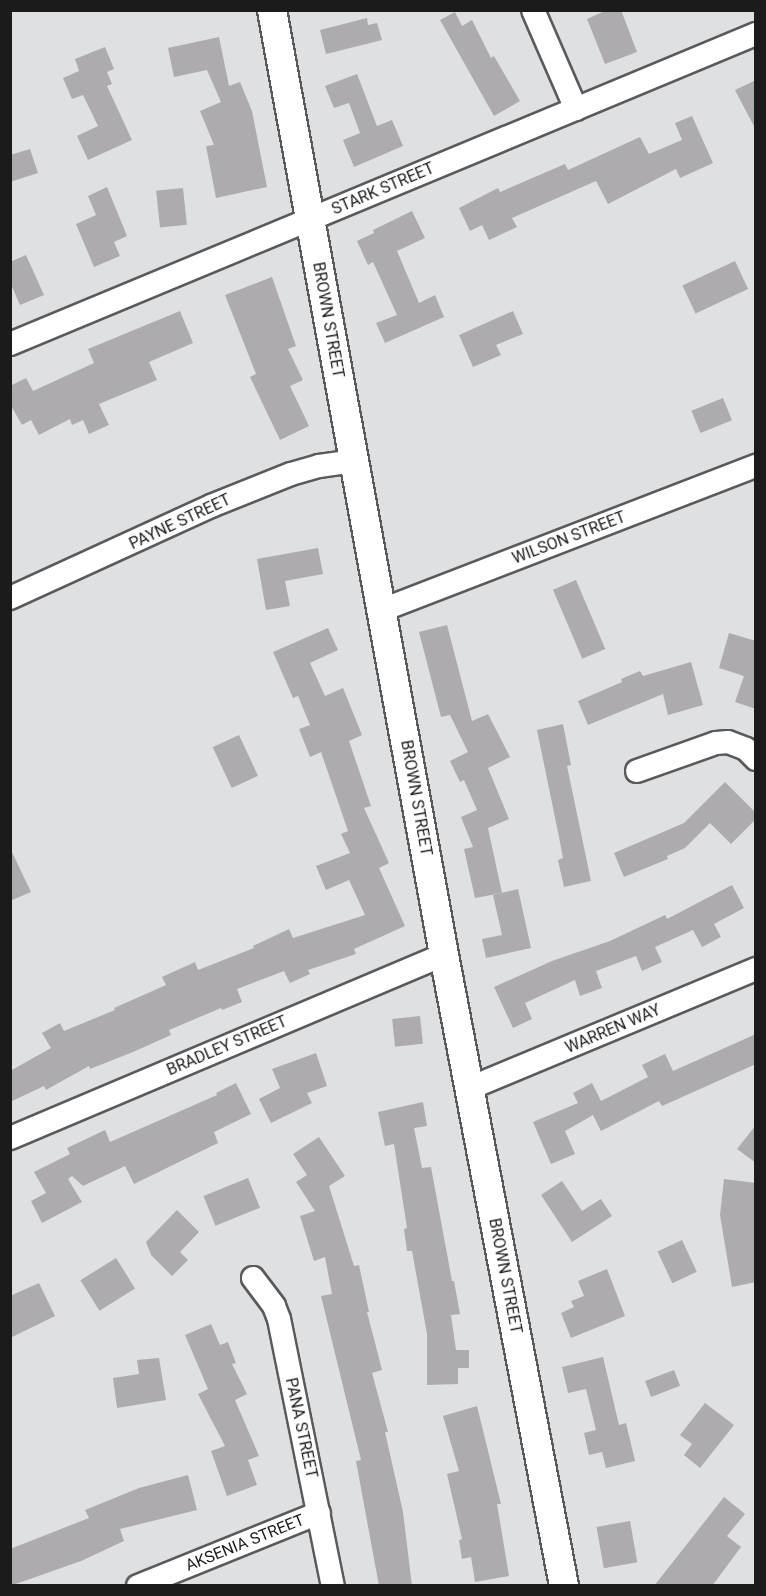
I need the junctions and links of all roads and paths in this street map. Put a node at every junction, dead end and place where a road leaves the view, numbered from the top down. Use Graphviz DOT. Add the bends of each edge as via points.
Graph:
graph roads {
  1 [pos="272,10"];
  2 [pos="533,10"];
  3 [pos="756,34"];
  4 [pos="576,109"];
  5 [pos="310,220"];
  6 [pos="10,344"];
  7 [pos="354,461"];
  8 [pos="756,466"];
  9 [pos="10,598"];
  10 [pos="382,610"];
  11 [pos="756,759"];
  12 [pos="637,771"];
  13 [pos="444,955"];
  14 [pos="756,969"];
  15 [pos="470,1088"];
  16 [pos="10,1138"];
  17 [pos="252,1278"];
  18 [pos="319,1513"];
  19 [pos="138,1586"];
  20 [pos="333,1586"];
  21 [pos="564,1586"];
  1 -- 5 [label="street, BROWN STREET"];
  2 -- 4 [label="street"];
  3 -- 4 [label="street, STARK STREET"];
  4 -- 5 [label="street, STARK STREET"];
  5 -- 6 [label="street, STARK STREET"];
  5 -- 7 [label="street, BROWN STREET"];
  7 -- 9 [label="street, PAYNE STREET" via="291,474 211,506"];
  7 -- 10 [label="street, BROWN STREET"];
  8 -- 10 [label="street, WILSON STREET"];
  10 -- 13 [label="street, BROWN STREET"];
  11 -- 12 [label="street" via="746,749 728,742 716,743"];
  13 -- 15 [label="street, BROWN STREET"];
  13 -- 16 [label="street, BRADLEY STREET"];
  14 -- 15 [label="street, WARREN WAY"];
  15 -- 21 [label="street, BROWN STREET"];
  17 -- 18 [label="street, PANA STREET" via="279,1319"];
  18 -- 19 [label="street, AKSENIA STREET"];
  18 -- 20 [label="street, PANA STREET"];
}
